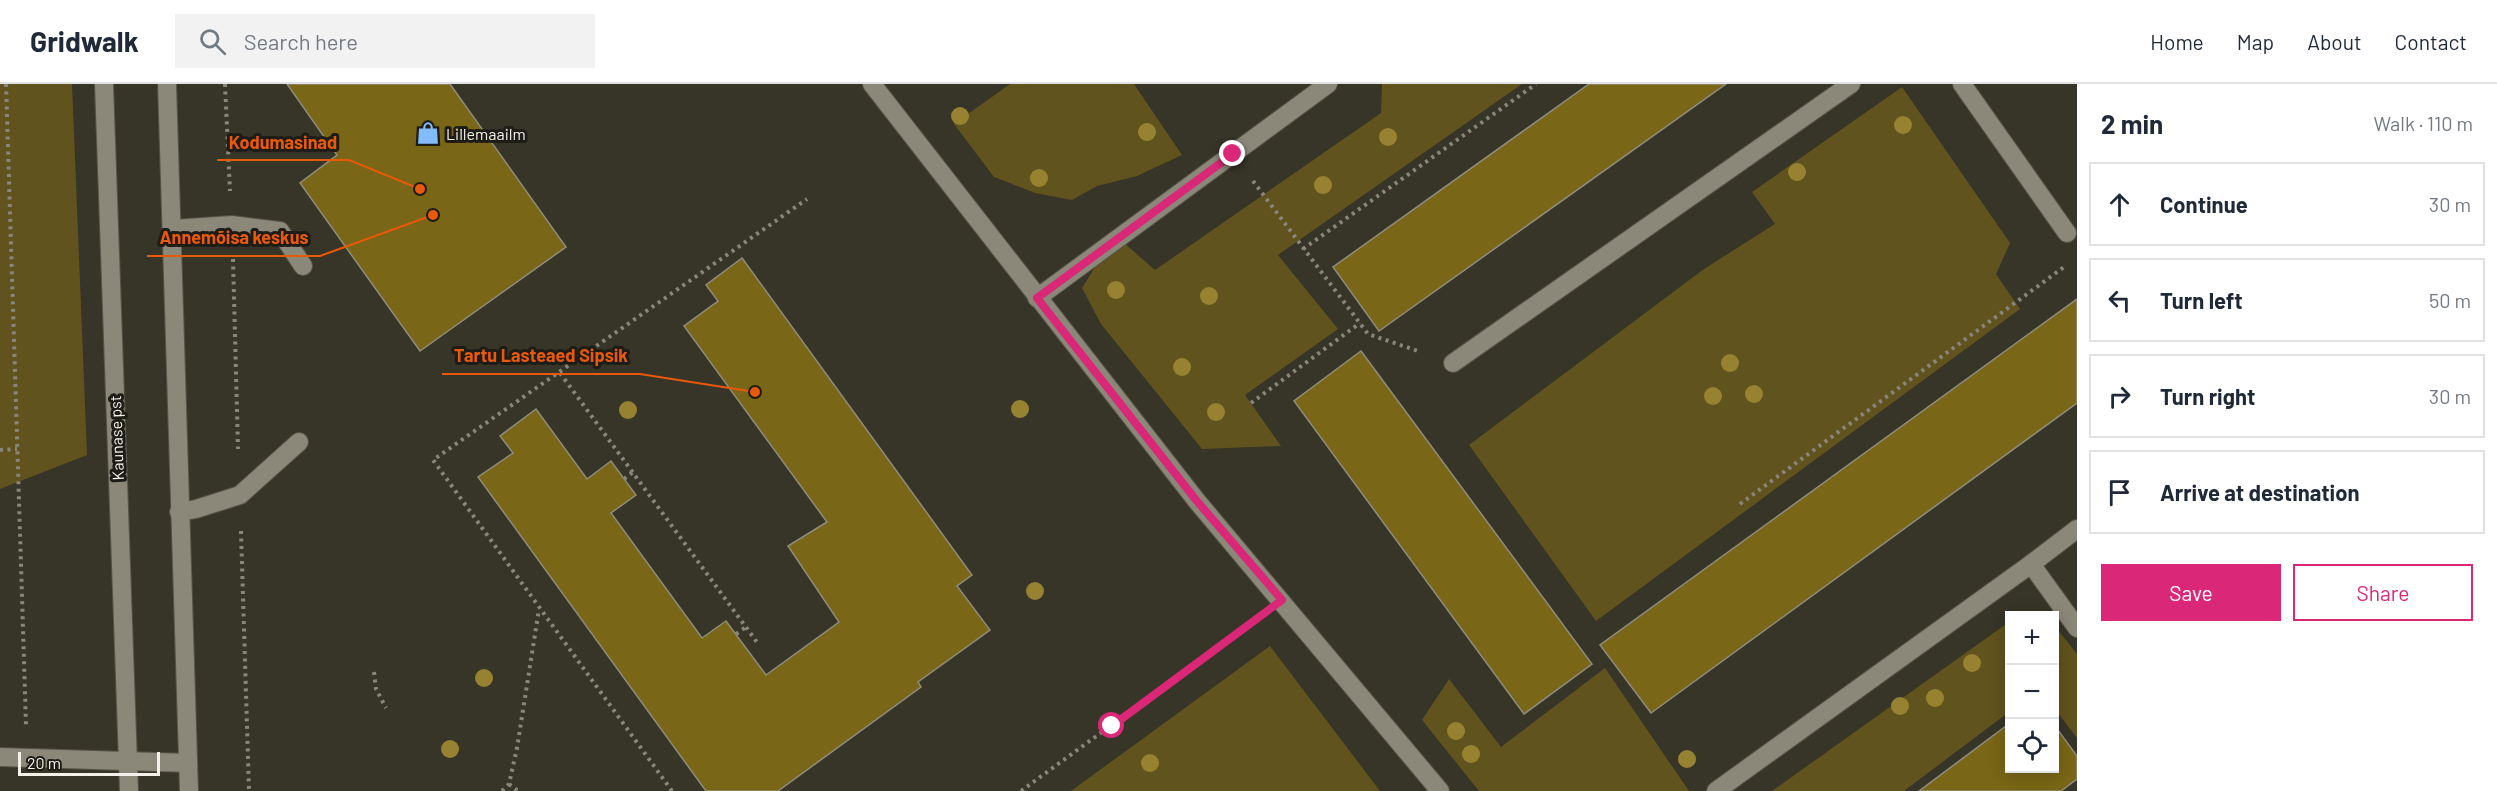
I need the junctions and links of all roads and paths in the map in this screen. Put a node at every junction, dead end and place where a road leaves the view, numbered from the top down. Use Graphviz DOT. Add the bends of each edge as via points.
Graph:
graph roads {
  1 [pos="6,84"];
  2 [pos="104,84"];
  3 [pos="167,84"];
  4 [pos="225,84"];
  5 [pos="872,84"];
  6 [pos="1328,84"];
  7 [pos="1536,84"];
  8 [pos="1851,84"];
  9 [pos="1962,84"];
  10 [pos="1233,154"];
  11 [pos="807,199"];
  12 [pos="232,225"];
  13 [pos="172,229"];
  14 [pos="2067,232"];
  15 [pos="1303,249"];
  16 [pos="2067,264"];
  17 [pos="303,266"];
  18 [pos="1037,298"];
  19 [pos="1360,323"];
  20 [pos="1453,363"];
  21 [pos="560,373"];
  22 [pos="1251,402"];
  23 [pos="299,442"];
  24 [pos="17,449"];
  25 [pos="0,450"];
  26 [pos="633,472"];
  27 [pos="624,479"];
  28 [pos="240,495"];
  29 [pos="1740,504"];
  30 [pos="179,512"];
  31 [pos="2077,529"];
  32 [pos="2031,564"];
  33 [pos="1282,600"];
  34 [pos="540,608"];
  35 [pos="746,627"];
  36 [pos="2077,628"];
  37 [pos="736,634"];
  38 [pos="759,645"];
  39 [pos="374,672"];
  40 [pos="386,708"];
  41 [pos="0,757"];
  42 [pos="27,757"];
  43 [pos="128,761"];
  44 [pos="188,763"];
  45 [pos="510,784"];
  46 [pos="129,791"];
  47 [pos="189,791"];
  48 [pos="249,791"];
  49 [pos="502,791"];
  50 [pos="518,791"];
  51 [pos="672,791"];
  52 [pos="1021,791"];
  53 [pos="1440,791"];
  54 [pos="1716,791"];
  1 -- 24 [label="path"];
  2 -- 43 [label="street, Kaunase pst"];
  3 -- 13 [label="street"];
  4 -- 12 [label="path"];
  5 -- 18 [label="street"];
  6 -- 10 [label="street"];
  7 -- 15 [label="path"];
  8 -- 20 [label="street"];
  9 -- 14 [label="street"];
  10 -- 15 [label="path"];
  10 -- 18 [label="street"];
  11 -- 21 [label="path"];
  12 -- 13 [label="street"];
  12 -- 17 [label="street" via="280,231"];
  12 -- 28 [label="path"];
  13 -- 30 [label="street"];
  15 -- 19 [label="path"];
  16 -- 29 [label="path"];
  18 -- 33 [label="street" via="1196,500"];
  19 -- 20 [label="path" via="1368,334"];
  19 -- 22 [label="path"];
  21 -- 26 [label="path"];
  21 -- 34 [label="path" via="433,460"];
  23 -- 28 [label="street"];
  24 -- 25 [label="path"];
  24 -- 42 [label="path"];
  26 -- 27 [label="path"];
  26 -- 35 [label="path"];
  28 -- 30 [label="street"];
  28 -- 48 [label="path"];
  30 -- 44 [label="street"];
  31 -- 32 [label="street"];
  32 -- 36 [label="street"];
  32 -- 54 [label="street"];
  33 -- 52 [label="path"];
  33 -- 53 [label="street"];
  34 -- 45 [label="path"];
  34 -- 51 [label="path"];
  35 -- 37 [label="path"];
  35 -- 38 [label="path"];
  39 -- 40 [label="path" via="376,689"];
  41 -- 42 [label="street"];
  42 -- 43 [label="street"];
  43 -- 44 [label="street"];
  43 -- 46 [label="street, Kaunase pst"];
  44 -- 47 [label="street"];
  45 -- 49 [label="path"];
  45 -- 50 [label="path"];
}
